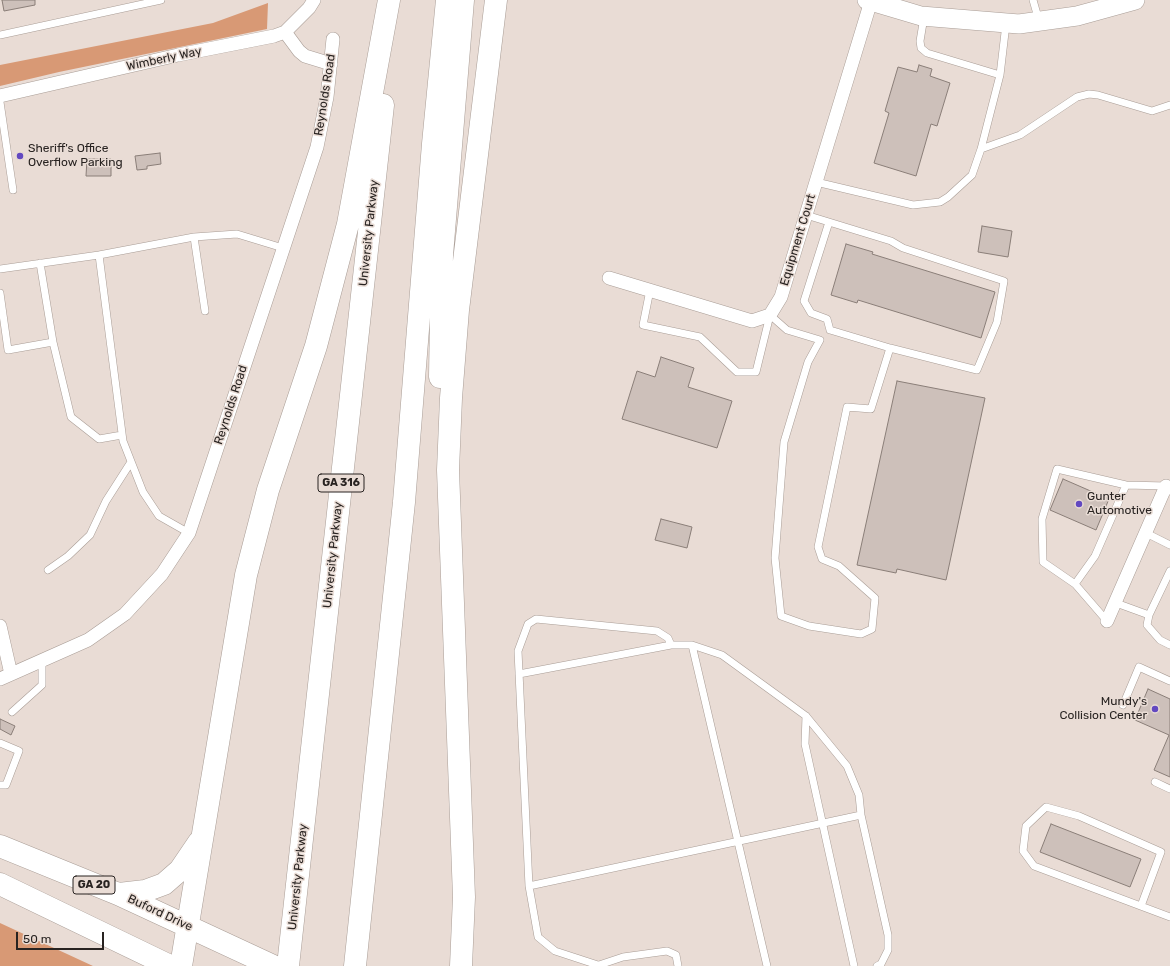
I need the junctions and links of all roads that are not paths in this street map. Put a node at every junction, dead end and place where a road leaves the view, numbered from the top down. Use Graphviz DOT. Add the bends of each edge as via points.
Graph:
graph roads {
  1 [pos="161,0"];
  2 [pos="314,0"];
  3 [pos="389,0"];
  4 [pos="395,0"];
  5 [pos="447,0"];
  6 [pos="463,0"];
  7 [pos="496,0"];
  8 [pos="870,0"];
  9 [pos="1033,0"];
  10 [pos="1135,0"];
  11 [pos="924,17"];
  12 [pos="1039,21"];
  13 [pos="1006,24"];
  14 [pos="286,32"];
  15 [pos="0,35"];
  16 [pos="333,39"];
  17 [pos="330,64"];
  18 [pos="1000,75"];
  19 [pos="0,96"];
  20 [pos="0,102"];
  21 [pos="1170,106"];
  22 [pos="981,149"];
  23 [pos="816,182"];
  24 [pos="13,190"];
  25 [pos="806,215"];
  26 [pos="829,222"];
  27 [pos="194,237"];
  28 [pos="283,248"];
  29 [pos="99,255"];
  30 [pos="40,263"];
  31 [pos="0,269"];
  32 [pos="608,278"];
  33 [pos="650,290"];
  34 [pos="0,293"];
  35 [pos="205,311"];
  36 [pos="770,315"];
  37 [pos="830,330"];
  38 [pos="820,340"];
  39 [pos="54,342"];
  40 [pos="890,348"];
  41 [pos="122,435"];
  42 [pos="131,462"];
  43 [pos="448,470"];
  44 [pos="1126,485"];
  45 [pos="1168,487"];
  46 [pos="190,533"];
  47 [pos="1146,533"];
  48 [pos="1170,545"];
  49 [pos="48,570"];
  50 [pos="1170,571"];
  51 [pos="1075,584"];
  52 [pos="1116,603"];
  53 [pos="1149,615"];
  54 [pos="1108,621"];
  55 [pos="0,626"];
  56 [pos="671,645"];
  57 [pos="692,645"];
  58 [pos="1170,645"];
  59 [pos="42,660"];
  60 [pos="519,674"];
  61 [pos="5,676"];
  62 [pos="1170,681"];
  63 [pos="1123,704"];
  64 [pos="12,712"];
  65 [pos="806,716"];
  66 [pos="0,742"];
  67 [pos="1155,782"];
  68 [pos="0,785"];
  69 [pos="1170,789"];
  70 [pos="861,815"];
  71 [pos="822,825"];
  72 [pos="203,834"];
  73 [pos="737,842"];
  74 [pos="0,846"];
  75 [pos="0,884"];
  76 [pos="529,886"];
  77 [pos="118,894"];
  78 [pos="1141,906"];
  79 [pos="1170,917"];
  80 [pos="187,926"];
  81 [pos="126,945"];
  82 [pos="143,966"];
  83 [pos="170,966"];
  84 [pos="181,966"];
  85 [pos="273,966"];
  86 [pos="288,966"];
  87 [pos="355,966"];
  88 [pos="461,966"];
  89 [pos="598,966"];
  90 [pos="678,966"];
  91 [pos="767,966"];
  92 [pos="854,966"];
  93 [pos="877,966"];
  1 -- 15 [label="lane"];
  2 -- 14 [label="street"];
  3 -- 72 [label="highway" via="348,224 316,346 268,490 248,568"];
  4 -- 86 [label="highway, University Parkway / GA 316"];
  5 -- 87 [label="highway" via="404,502"];
  6 -- 43 [label="highway" via="442,255 440,354 443,434"];
  7 -- 43 [label="highway" via="458,310"];
  8 -- 11 [label="street"];
  8 -- 23 [label="street, Equipment Court"];
  9 -- 12 [label="lane"];
  10 -- 12 [label="street" via="1077,16"];
  11 -- 13 [label="street"];
  11 -- 18 [label="lane" via="920,41 921,48 927,53"];
  12 -- 13 [label="street"];
  13 -- 18 [label="lane"];
  14 -- 17 [label="street" via="305,56"];
  14 -- 19 [label="street, Wimberly Way"];
  16 -- 17 [label="street, Reynolds Road"];
  17 -- 28 [label="street, Reynolds Road" via="327,97 317,147"];
  18 -- 22 [label="lane"];
  20 -- 24 [label="lane"];
  21 -- 22 [label="lane" via="1152,111 1089,94 1063,105 1020,135"];
  22 -- 23 [label="lane" via="972,175 940,202 913,205"];
  23 -- 25 [label="street, Equipment Court"];
  25 -- 26 [label="lane"];
  25 -- 36 [label="street, Equipment Court" via="781,297"];
  26 -- 37 [label="lane" via="804,301 811,313 827,319"];
  26 -- 40 [label="lane" via="1004,281 997,322 977,370"];
  27 -- 28 [label="lane" via="237,234"];
  27 -- 29 [label="lane"];
  27 -- 35 [label="lane"];
  28 -- 46 [label="street, Reynolds Road"];
  29 -- 30 [label="lane"];
  29 -- 41 [label="lane"];
  30 -- 31 [label="lane"];
  30 -- 39 [label="lane"];
  32 -- 33 [label="street"];
  33 -- 36 [label="street" via="752,321"];
  33 -- 36 [label="lane" via="643,325 700,337 737,372 756,372"];
  34 -- 39 [label="lane" via="8,350"];
  36 -- 38 [label="lane" via="787,330"];
  37 -- 38 [label="lane"];
  37 -- 40 [label="lane"];
  38 -- 40 [label="lane" via="808,362 784,442 774,558 781,616 809,626 861,634 872,629 875,598 839,566 822,558 818,547 847,407 871,409"];
  39 -- 41 [label="lane" via="71,417 99,439"];
  41 -- 42 [label="lane"];
  42 -- 46 [label="lane" via="143,492 159,516"];
  42 -- 49 [label="lane" via="106,501 90,535 68,556"];
  43 -- 88 [label="highway" via="464,890"];
  44 -- 45 [label="lane"];
  44 -- 51 [label="lane" via="1095,556"];
  44 -- 51 [label="lane" via="1057,469 1042,519 1043,562"];
  45 -- 47 [label="street"];
  46 -- 59 [label="street, Reynolds Road" via="162,574 125,614 88,640"];
  47 -- 48 [label="lane"];
  47 -- 52 [label="street"];
  50 -- 53 [label="lane"];
  51 -- 54 [label="lane"];
  52 -- 53 [label="lane"];
  52 -- 54 [label="street"];
  53 -- 58 [label="lane" via="1147,625 1160,640"];
  55 -- 61 [label="street"];
  56 -- 57 [label="lane"];
  56 -- 60 [label="lane"];
  56 -- 60 [label="lane" via="668,638 657,631 536,619 528,624 523,634 518,651"];
  57 -- 65 [label="lane" via="722,655"];
  57 -- 73 [label="lane"];
  59 -- 61 [label="street, Reynolds Road"];
  59 -- 64 [label="lane" via="42,685"];
  60 -- 76 [label="lane"];
  62 -- 63 [label="lane" via="1139,667"];
  65 -- 70 [label="lane" via="847,766 859,795"];
  65 -- 71 [label="lane" via="805,744"];
  66 -- 68 [label="lane" via="19,751 6,785"];
  67 -- 69 [label="lane"];
  70 -- 71 [label="lane"];
  70 -- 93 [label="lane" via="888,935 888,950 881,964"];
  71 -- 73 [label="lane"];
  71 -- 92 [label="lane"];
  72 -- 77 [label="highway" via="191,856 168,881 145,891"];
  72 -- 80 [label="highway"];
  73 -- 76 [label="lane"];
  73 -- 91 [label="lane"];
  74 -- 77 [label="highway, Buford Drive / GA 20"];
  75 -- 81 [label="highway"];
  76 -- 89 [label="lane" via="538,937 555,950"];
  77 -- 80 [label="highway, Buford Drive / GA 20"];
  78 -- 78 [label="lane" via="1034,866 1023,851 1026,826 1046,807 1079,816 1161,852"];
  78 -- 79 [label="lane"];
  80 -- 84 [label="highway"];
  80 -- 85 [label="highway, Buford Drive / GA 20"];
  81 -- 82 [label="highway"];
  81 -- 83 [label="highway"];
  89 -- 90 [label="lane" via="623,957 667,951 676,955"];
}
